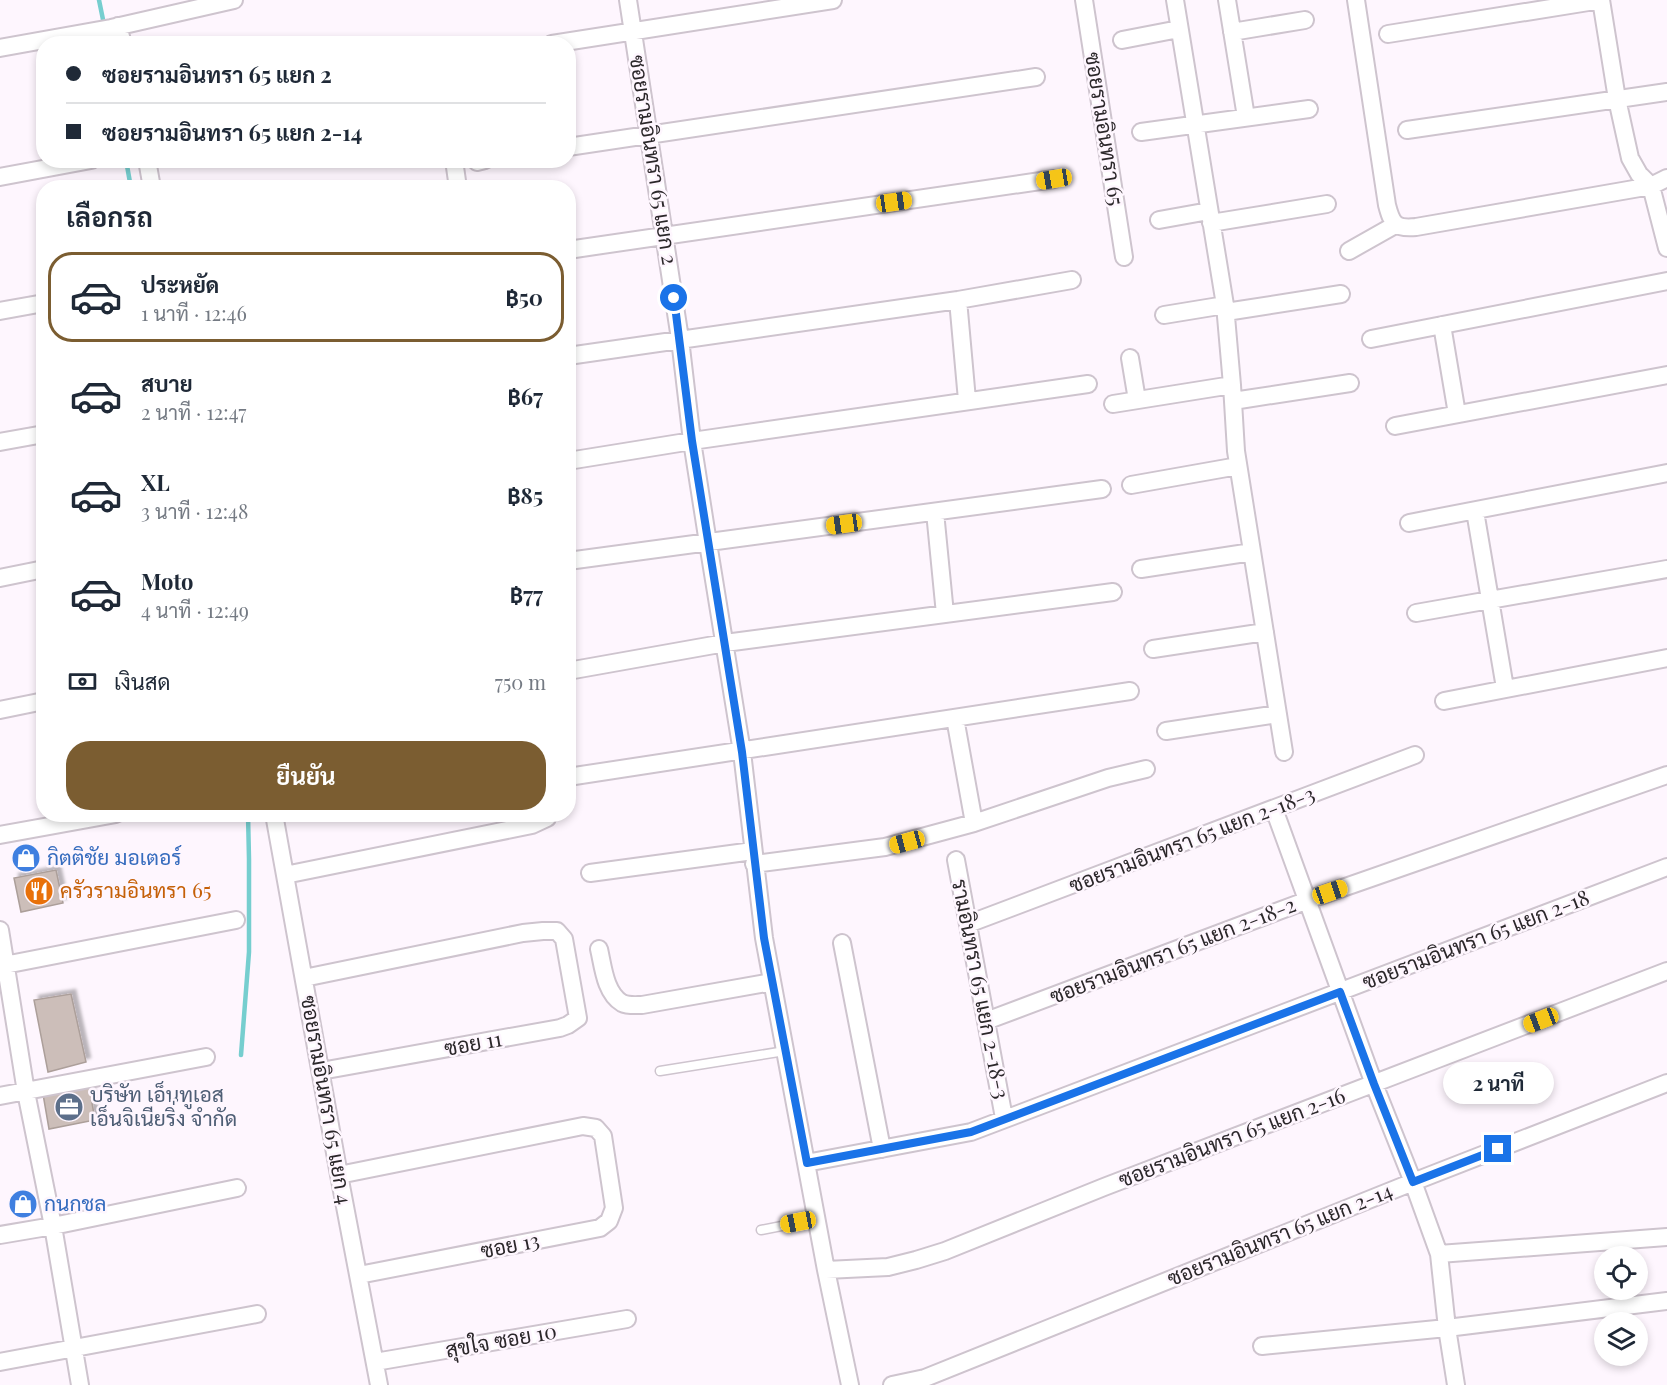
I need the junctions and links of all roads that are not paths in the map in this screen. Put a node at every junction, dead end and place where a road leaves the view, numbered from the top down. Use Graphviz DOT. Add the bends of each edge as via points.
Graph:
graph roads {
  1 [pos="234,0"];
  2 [pos="628,0"];
  3 [pos="833,0"];
  4 [pos="1084,0"];
  5 [pos="1175,0"];
  6 [pos="1227,0"];
  7 [pos="1356,0"];
  8 [pos="1305,20"];
  9 [pos="108,28"];
  10 [pos="1179,28"];
  11 [pos="633,31"];
  12 [pos="1232,32"];
  13 [pos="1388,34"];
  14 [pos="65,36"];
  15 [pos="116,36"];
  16 [pos="576,40"];
  17 [pos="1122,40"];
  18 [pos="36,41"];
  19 [pos="0,48"];
  20 [pos="1036,77"];
  21 [pos="1667,92"];
  22 [pos="1617,99"];
  23 [pos="1308,109"];
  24 [pos="1246,117"];
  25 [pos="1195,124"];
  26 [pos="1407,130"];
  27 [pos="1141,132"];
  28 [pos="650,134"];
  29 [pos="576,146"];
  30 [pos="48,168"];
  31 [pos="0,177"];
  32 [pos="1667,178"];
  33 [pos="1054,179"];
  34 [pos="1651,186"];
  35 [pos="1327,204"];
  36 [pos="1210,217"];
  37 [pos="1159,220"];
  38 [pos="1395,225"];
  39 [pos="665,236"];
  40 [pos="1667,248"];
  41 [pos="576,249"];
  42 [pos="1349,250"];
  43 [pos="1125,257"];
  44 [pos="1072,280"];
  45 [pos="1667,281"];
  46 [pos="1341,294"];
  47 [pos="958,300"];
  48 [pos="36,304"];
  49 [pos="1225,309"];
  50 [pos="0,311"];
  51 [pos="1164,315"];
  52 [pos="1442,325"];
  53 [pos="681,339"];
  54 [pos="1371,339"];
  55 [pos="576,355"];
  56 [pos="1130,358"];
  57 [pos="1667,375"];
  58 [pos="1350,383"];
  59 [pos="1088,384"];
  60 [pos="1232,393"];
  61 [pos="967,400"];
  62 [pos="1137,400"];
  63 [pos="1113,404"];
  64 [pos="1457,414"];
  65 [pos="1395,426"];
  66 [pos="36,435"];
  67 [pos="692,441"];
  68 [pos="0,442"];
  69 [pos="576,460"];
  70 [pos="1238,466"];
  71 [pos="1667,473"];
  72 [pos="1131,485"];
  73 [pos="1102,489"];
  74 [pos="1475,511"];
  75 [pos="935,512"];
  76 [pos="1409,524"];
  77 [pos="708,543"];
  78 [pos="1252,552"];
  79 [pos="576,560"];
  80 [pos="1667,568"];
  81 [pos="1141,569"];
  82 [pos="36,571"];
  83 [pos="0,578"];
  84 [pos="1113,592"];
  85 [pos="1490,600"];
  86 [pos="1416,613"];
  87 [pos="945,614"];
  88 [pos="1265,632"];
  89 [pos="725,643"];
  90 [pos="1153,649"];
  91 [pos="1667,658"];
  92 [pos="576,670"];
  93 [pos="1505,688"];
  94 [pos="1130,691"];
  95 [pos="1444,701"];
  96 [pos="36,703"];
  97 [pos="0,710"];
  98 [pos="1278,714"];
  99 [pos="955,718"];
  100 [pos="1166,731"];
  101 [pos="742,752"];
  102 [pos="1284,752"];
  103 [pos="1415,755"];
  104 [pos="1146,769"];
  105 [pos="1667,774"];
  106 [pos="576,776"];
  107 [pos="1274,809"];
  108 [pos="72,822"];
  109 [pos="275,822"];
  110 [pos="537,822"];
  111 [pos="974,823"];
  112 [pos="0,835"];
  113 [pos="754,857"];
  114 [pos="956,860"];
  115 [pos="1667,867"];
  116 [pos="590,873"];
  117 [pos="285,875"];
  118 [pos="1308,900"];
  119 [pos="237,920"];
  120 [pos="968,924"];
  121 [pos="0,930"];
  122 [pos="842,943"];
  123 [pos="598,949"];
  124 [pos="3,965"];
  125 [pos="1667,971"];
  126 [pos="304,978"];
  127 [pos="772,982"];
  128 [pos="1340,992"];
  129 [pos="986,1022"];
  130 [pos="785,1051"];
  131 [pos="206,1057"];
  132 [pos="321,1071"];
  133 [pos="660,1071"];
  134 [pos="1667,1083"];
  135 [pos="1374,1084"];
  136 [pos="26,1092"];
  137 [pos="0,1096"];
  138 [pos="1004,1118"];
  139 [pos="882,1149"];
  140 [pos="807,1163"];
  141 [pos="339,1175"];
  142 [pos="1413,1182"];
  143 [pos="237,1188"];
  144 [pos="817,1218"];
  145 [pos="53,1226"];
  146 [pos="761,1230"];
  147 [pos="0,1235"];
  148 [pos="1667,1237"];
  149 [pos="1439,1254"];
  150 [pos="826,1270"];
  151 [pos="358,1275"];
  152 [pos="1667,1301"];
  153 [pos="257,1314"];
  154 [pos="627,1319"];
  155 [pos="1447,1328"];
  156 [pos="1262,1346"];
  157 [pos="73,1349"];
  158 [pos="0,1362"];
  159 [pos="375,1362"];
  160 [pos="80,1385"];
  161 [pos="379,1385"];
  162 [pos="850,1385"];
  163 [pos="892,1385"];
  164 [pos="1456,1385"];
  1 -- 9 [label="street"];
  2 -- 11 [label="street, ซอยรามอินทรา 65 แยก 2"];
  3 -- 11 [label="street"];
  4 -- 43 [label="street, ซอยรามอินทรา 65"];
  5 -- 10 [label="street"];
  6 -- 12 [label="street"];
  7 -- 38 [label="street" via="1390,217"];
  8 -- 12 [label="street"];
  9 -- 14 [label="street"];
  9 -- 15 [label="street"];
  10 -- 17 [label="street"];
  10 -- 25 [label="street"];
  11 -- 16 [label="street"];
  11 -- 28 [label="street, ซอยรามอินทรา 65 แยก 2"];
  12 -- 24 [label="street"];
  13 -- 22 [label="street" via="1601,0"];
  18 -- 19 [label="street"];
  20 -- 28 [label="street"];
  21 -- 22 [label="street"];
  22 -- 26 [label="street"];
  22 -- 34 [label="street" via="1630,158"];
  23 -- 24 [label="street"];
  24 -- 25 [label="street"];
  25 -- 27 [label="street"];
  25 -- 36 [label="street"];
  28 -- 29 [label="street"];
  28 -- 39 [label="street, ซอยรามอินทรา 65 แยก 2"];
  30 -- 31 [label="street"];
  32 -- 34 [label="street"];
  33 -- 39 [label="street"];
  34 -- 38 [label="street" via="1416,227"];
  34 -- 40 [label="street"];
  35 -- 36 [label="street"];
  36 -- 37 [label="street"];
  36 -- 49 [label="street"];
  38 -- 42 [label="street"];
  39 -- 41 [label="street"];
  39 -- 53 [label="street, ซอยรามอินทรา 65 แยก 2"];
  44 -- 47 [label="street"];
  45 -- 52 [label="street"];
  46 -- 49 [label="street"];
  47 -- 53 [label="street"];
  47 -- 61 [label="street"];
  48 -- 50 [label="street"];
  49 -- 51 [label="street"];
  49 -- 60 [label="street"];
  52 -- 54 [label="street"];
  52 -- 64 [label="street"];
  53 -- 55 [label="street"];
  53 -- 67 [label="street, ซอยรามอินทรา 65 แยก 2"];
  56 -- 62 [label="street"];
  57 -- 64 [label="street"];
  58 -- 60 [label="street"];
  59 -- 61 [label="street"];
  60 -- 62 [label="street"];
  60 -- 70 [label="street"];
  61 -- 67 [label="street"];
  62 -- 63 [label="street"];
  64 -- 65 [label="street"];
  66 -- 68 [label="street"];
  67 -- 69 [label="street"];
  67 -- 77 [label="street, ซอยรามอินทรา 65 แยก 2"];
  70 -- 72 [label="street"];
  70 -- 78 [label="street"];
  71 -- 74 [label="street"];
  73 -- 75 [label="street"];
  74 -- 76 [label="street"];
  74 -- 85 [label="street"];
  75 -- 77 [label="street"];
  75 -- 87 [label="street"];
  77 -- 79 [label="street"];
  77 -- 89 [label="street, ซอยรามอินทรา 65 แยก 2"];
  78 -- 81 [label="street"];
  78 -- 88 [label="street"];
  80 -- 85 [label="street"];
  82 -- 83 [label="street"];
  84 -- 87 [label="street"];
  85 -- 86 [label="street"];
  85 -- 93 [label="street"];
  87 -- 89 [label="street"];
  88 -- 90 [label="street"];
  88 -- 98 [label="street"];
  89 -- 92 [label="street"];
  89 -- 101 [label="street, ซอยรามอินทรา 65 แยก 2"];
  91 -- 93 [label="street"];
  93 -- 95 [label="street"];
  94 -- 99 [label="street"];
  96 -- 97 [label="street"];
  98 -- 100 [label="street"];
  98 -- 102 [label="street"];
  99 -- 101 [label="street"];
  99 -- 111 [label="street"];
  101 -- 106 [label="street"];
  101 -- 113 [label="street, ซอยรามอินทรา 65 แยก 2"];
  103 -- 107 [label="street, ซอยรามอินทรา 65 แยก 2-18-3"];
  104 -- 111 [label="street"];
  105 -- 118 [label="street, ซอยรามอินทรา 65 แยก 2-18-2"];
  107 -- 118 [label="street"];
  107 -- 120 [label="street, ซอยรามอินทรา 65 แยก 2-18-3"];
  108 -- 112 [label="street"];
  109 -- 117 [label="street, ซอยรามอินทรา 65 แยก 4"];
  110 -- 117 [label="street"];
  111 -- 113 [label="street" via="885,847"];
  113 -- 116 [label="street"];
  113 -- 127 [label="street, ซอยรามอินทรา 65 แยก 2"];
  114 -- 120 [label="street, รามอินทรา 65 แยก 2-18-3"];
  115 -- 128 [label="street, ซอยรามอินทรา 65 แยก 2-18"];
  117 -- 126 [label="street, ซอยรามอินทรา 65 แยก 4"];
  118 -- 128 [label="street"];
  118 -- 129 [label="street, ซอยรามอินทรา 65 แยก 2-18-2"];
  119 -- 124 [label="street"];
  120 -- 129 [label="street, รามอินทรา 65 แยก 2-18-3"];
  121 -- 124 [label="street"];
  122 -- 139 [label="street"];
  123 -- 127 [label="street" via="606,980 624,1004 642,1005"];
  124 -- 136 [label="street"];
  125 -- 135 [label="street, ซอยรามอินทรา 65 แยก 2-16"];
  126 -- 132 [label="street, ซอยรามอินทรา 65 แยก 4"];
  126 -- 132 [label="street, ซอย 11" via="543,930 557,931 564,939 571,973 578,1018 568,1025"];
  127 -- 130 [label="street, ซอยรามอินทรา 65 แยก 2"];
  128 -- 135 [label="street"];
  128 -- 138 [label="street, ซอยรามอินทรา 65 แยก 2-18"];
  129 -- 138 [label="street, รามอินทรา 65 แยก 2-18-3"];
  130 -- 133 [label="lane"];
  130 -- 140 [label="street, ซอยรามอินทรา 65 แยก 2"];
  131 -- 136 [label="street"];
  132 -- 141 [label="street, ซอยรามอินทรา 65 แยก 4"];
  134 -- 142 [label="street, ซอยรามอินทรา 65 แยก 2-14"];
  135 -- 142 [label="street"];
  135 -- 150 [label="street, ซอยรามอินทรา 65 แยก 2-16" via="916,1260 888,1267"];
  136 -- 137 [label="street"];
  136 -- 145 [label="street"];
  138 -- 139 [label="street, ซอยรามอินทรา 65 แยก 2-18" via="971,1132"];
  139 -- 140 [label="street, ซอยรามอินทรา 65 แยก 2-18"];
  140 -- 144 [label="street, ซอยรามอินทรา 65 แยก 2"];
  141 -- 151 [label="street, ซอยรามอินทรา 65 แยก 4"];
  141 -- 151 [label="street, ซอย 13" via="583,1126 596,1128 603,1136 614,1208 609,1221 600,1228"];
  142 -- 149 [label="street"];
  142 -- 163 [label="street, ซอยรามอินทรา 65 แยก 2-14" via="925,1378"];
  143 -- 145 [label="street"];
  144 -- 146 [label="lane"];
  144 -- 150 [label="street, ซอยรามอินทรา 65 แยก 2"];
  145 -- 147 [label="street"];
  145 -- 157 [label="street"];
  148 -- 149 [label="street"];
  149 -- 155 [label="street"];
  150 -- 162 [label="street, ซอยรามอินทรา 65 แยก 2"];
  151 -- 159 [label="street, ซอยรามอินทรา 65 แยก 4"];
  152 -- 155 [label="street"];
  153 -- 157 [label="street"];
  154 -- 159 [label="street, สุขใจ ซอย 10"];
  155 -- 156 [label="street"];
  155 -- 164 [label="street"];
  157 -- 158 [label="street"];
  157 -- 160 [label="street"];
  159 -- 161 [label="street, ซอยรามอินทรา 65 แยก 4"];
}
